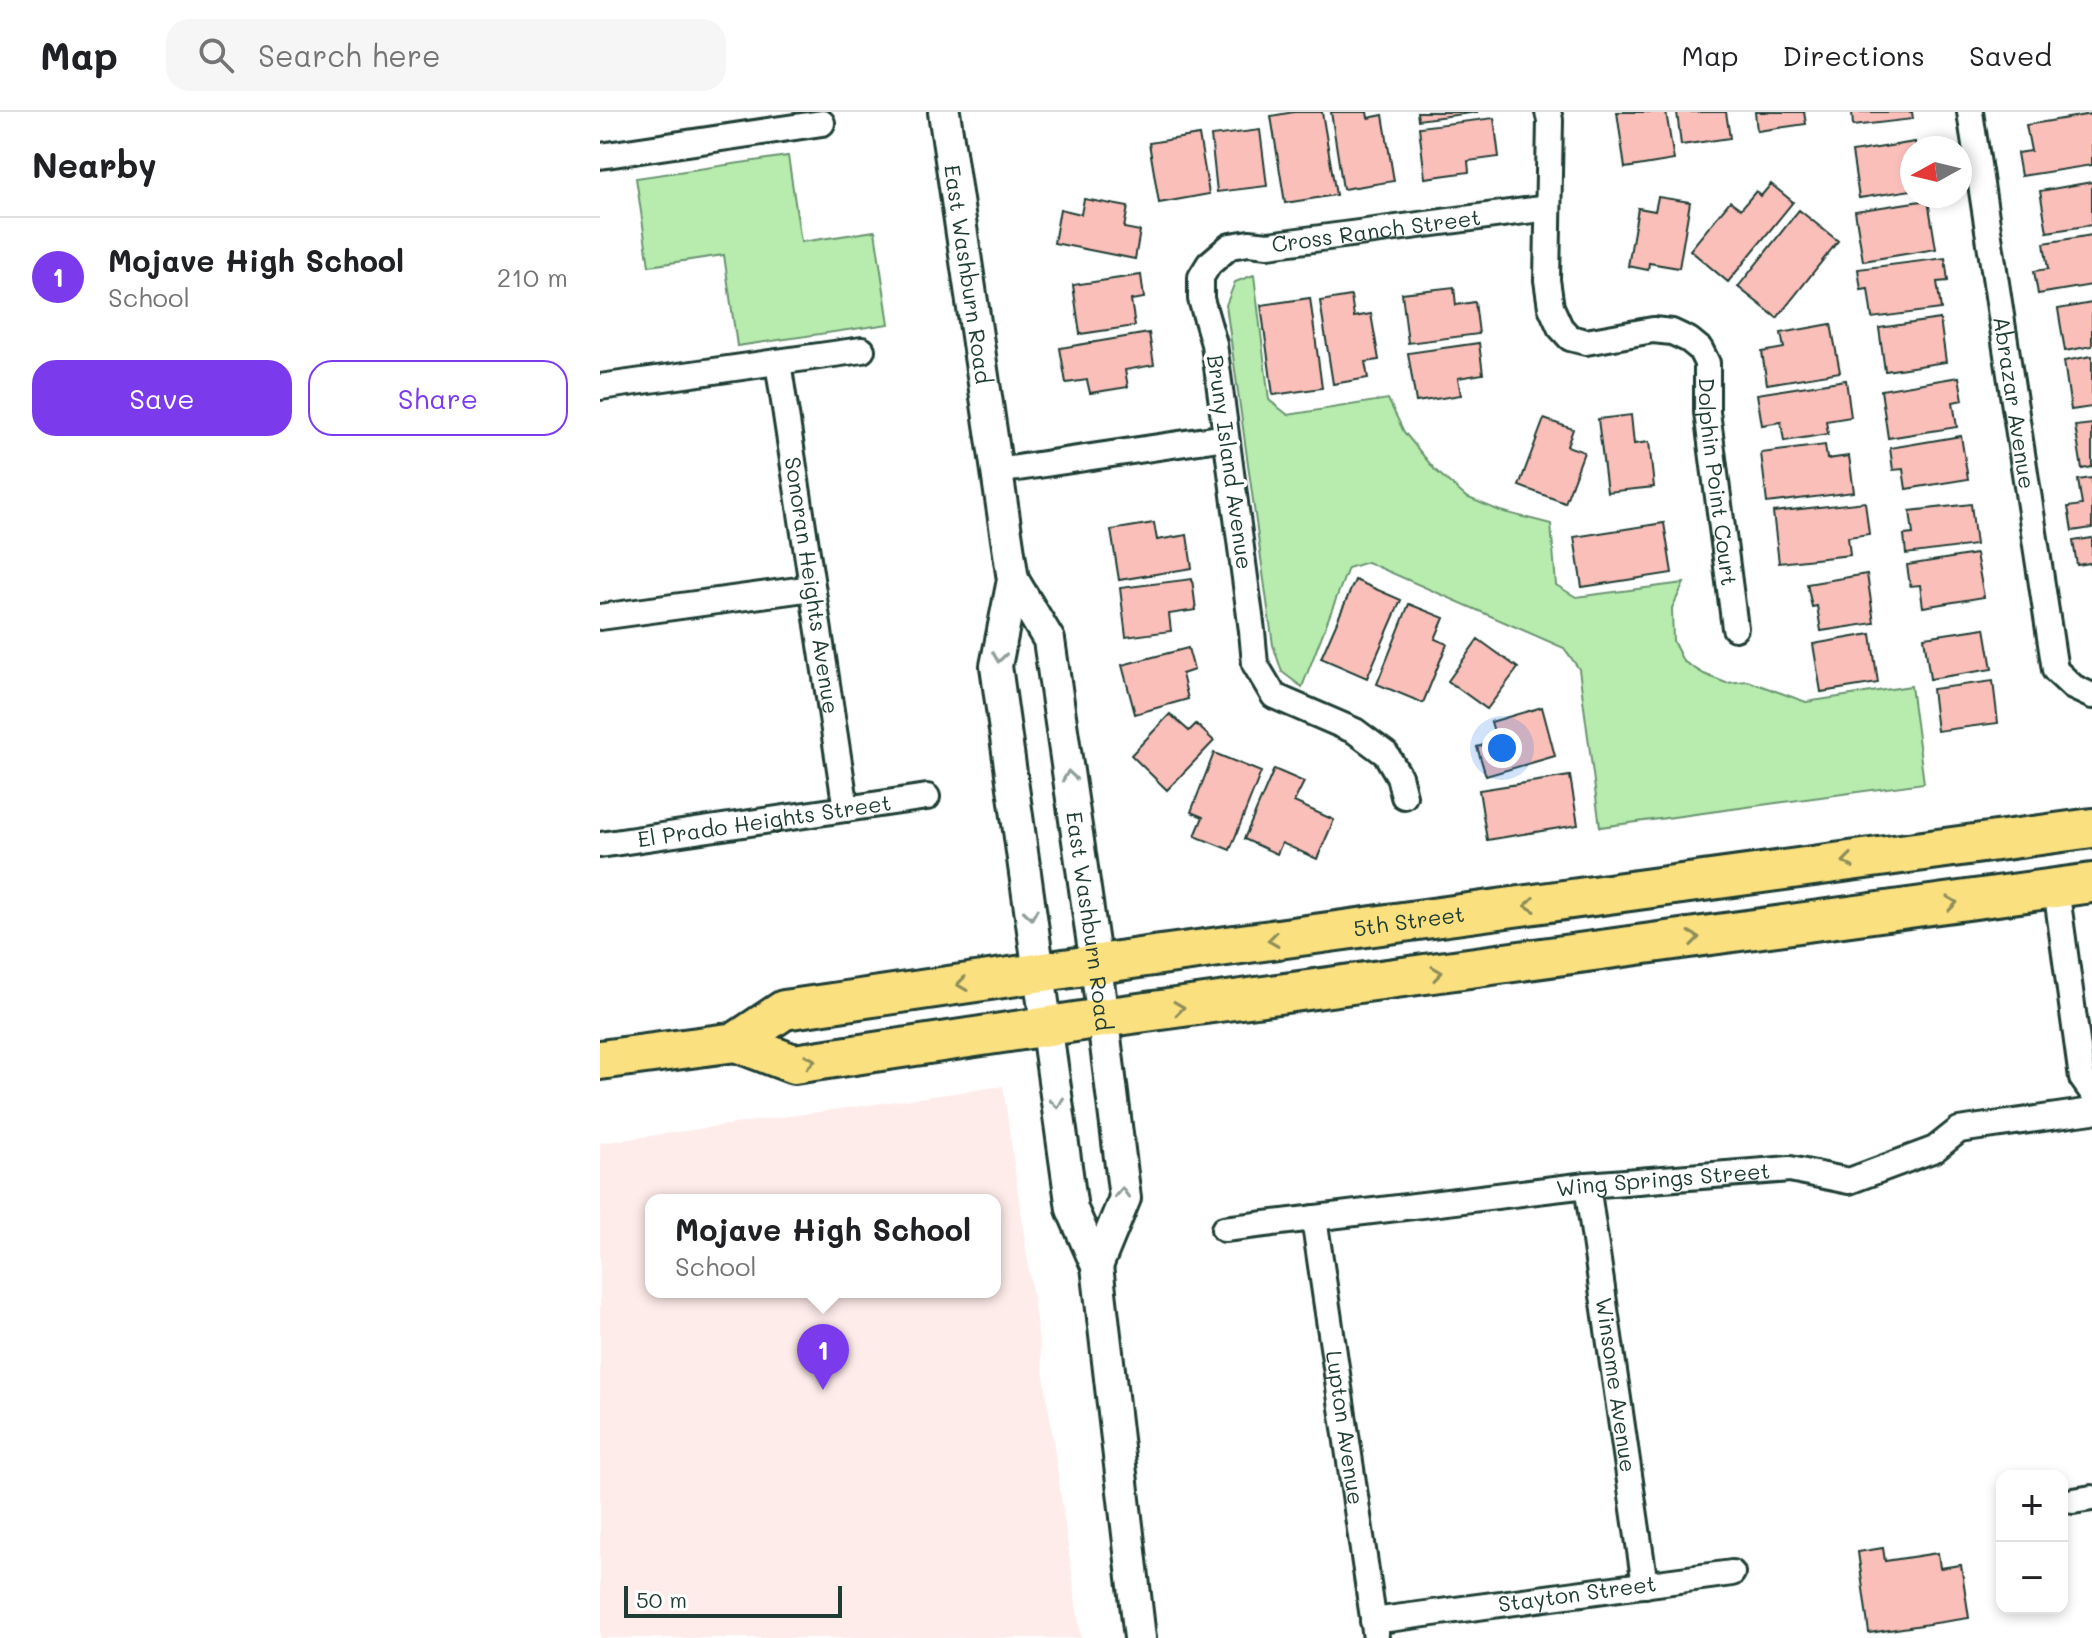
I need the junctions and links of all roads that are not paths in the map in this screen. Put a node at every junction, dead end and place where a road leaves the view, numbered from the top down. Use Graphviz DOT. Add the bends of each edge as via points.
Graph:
graph roads {
  1 [pos="944,112"];
  2 [pos="1548,112"];
  3 [pos="1970,112"];
  4 [pos="744,123"];
  5 [pos="822,123"];
  6 [pos="600,156"];
  7 [pos="1548,208"];
  8 [pos="1209,264"];
  9 [pos="862,350"];
  10 [pos="778,362"];
  11 [pos="600,387"];
  12 [pos="1226,437"];
  13 [pos="997,471"];
  14 [pos="1013,580"];
  15 [pos="812,588"];
  16 [pos="600,617"];
  17 [pos="1735,628"];
  18 [pos="2082,692"];
  19 [pos="1404,796"];
  20 [pos="927,797"];
  21 [pos="846,809"];
  22 [pos="2092,828"];
  23 [pos="600,845"];
  24 [pos="2074,886"];
  25 [pos="1096,965"];
  26 [pos="1039,972"];
  27 [pos="1102,1018"];
  28 [pos="1046,1026"];
  29 [pos="736,1042"];
  30 [pos="600,1060"];
  31 [pos="2092,1092"];
  32 [pos="2092,1111"];
  33 [pos="1587,1185"];
  34 [pos="1314,1218"];
  35 [pos="1224,1229"];
  36 [pos="1097,1266"];
  37 [pos="1732,1573"];
  38 [pos="1645,1585"];
  39 [pos="1374,1630"];
  40 [pos="1140,1638"];
  1 -- 13 [label="street, East Washburn Road"];
  2 -- 7 [label="street"];
  3 -- 18 [label="street, Abrazar Avenue" via="2055,670"];
  4 -- 5 [label="street"];
  4 -- 6 [label="street"];
  7 -- 8 [label="street, Cross Ranch Street" via="1230,246"];
  7 -- 17 [label="street, Dolphin Point Court" via="1551,307 1570,338 1586,342 1653,330 1672,332 1700,349 1707,363 1707,412"];
  8 -- 12 [label="street, Bruny Island Avenue" via="1201,277 1201,299 1214,344"];
  9 -- 10 [label="street"];
  10 -- 11 [label="street"];
  10 -- 15 [label="street, Sonoran Heights Avenue"];
  12 -- 13 [label="street"];
  12 -- 19 [label="street, Bruny Island Avenue" via="1255,664 1274,696 1355,731 1386,754"];
  13 -- 14 [label="street, East Washburn Road"];
  25 -- 14 [label="street, East Washburn Road, one-way" via="1049,640"];
  14 -- 26 [label="street, East Washburn Road, one-way" via="996,666"];
  15 -- 16 [label="street"];
  15 -- 21 [label="street, Sonoran Heights Avenue"];
  20 -- 21 [label="street, El Prado Heights Street"];
  21 -- 23 [label="street, El Prado Heights Street"];
  22 -- 25 [label="main road, 5th Street, one-way"];
  27 -- 24 [label="main road, 5th Street, one-way"];
  24 -- 31 [label="street" via="2082,1078"];
  25 -- 26 [label="main road, 5th Street"];
  25 -- 27 [label="street, East Washburn Road"];
  26 -- 28 [label="street, East Washburn Road"];
  26 -- 29 [label="main road, 5th Street, one-way" via="784,1010"];
  27 -- 28 [label="main road, 5th Street"];
  36 -- 27 [label="street, East Washburn Road, one-way" via="1125,1198"];
  29 -- 28 [label="main road, 5th Street, one-way" via="794,1064"];
  28 -- 36 [label="street, East Washburn Road, one-way" via="1072,1209"];
  29 -- 30 [label="main road, 5th Street"];
  32 -- 33 [label="street, Wing Springs Street" via="1959,1130 1935,1149 1849,1181 1790,1169"];
  33 -- 34 [label="street, Wing Springs Street"];
  33 -- 38 [label="street, Winsome Avenue"];
  34 -- 35 [label="street, Wing Springs Street"];
  34 -- 39 [label="street, Lupton Avenue"];
  36 -- 40 [label="street, East Washburn Road"];
  37 -- 38 [label="street, Stayton Street"];
  38 -- 39 [label="street, Stayton Street"];
}
